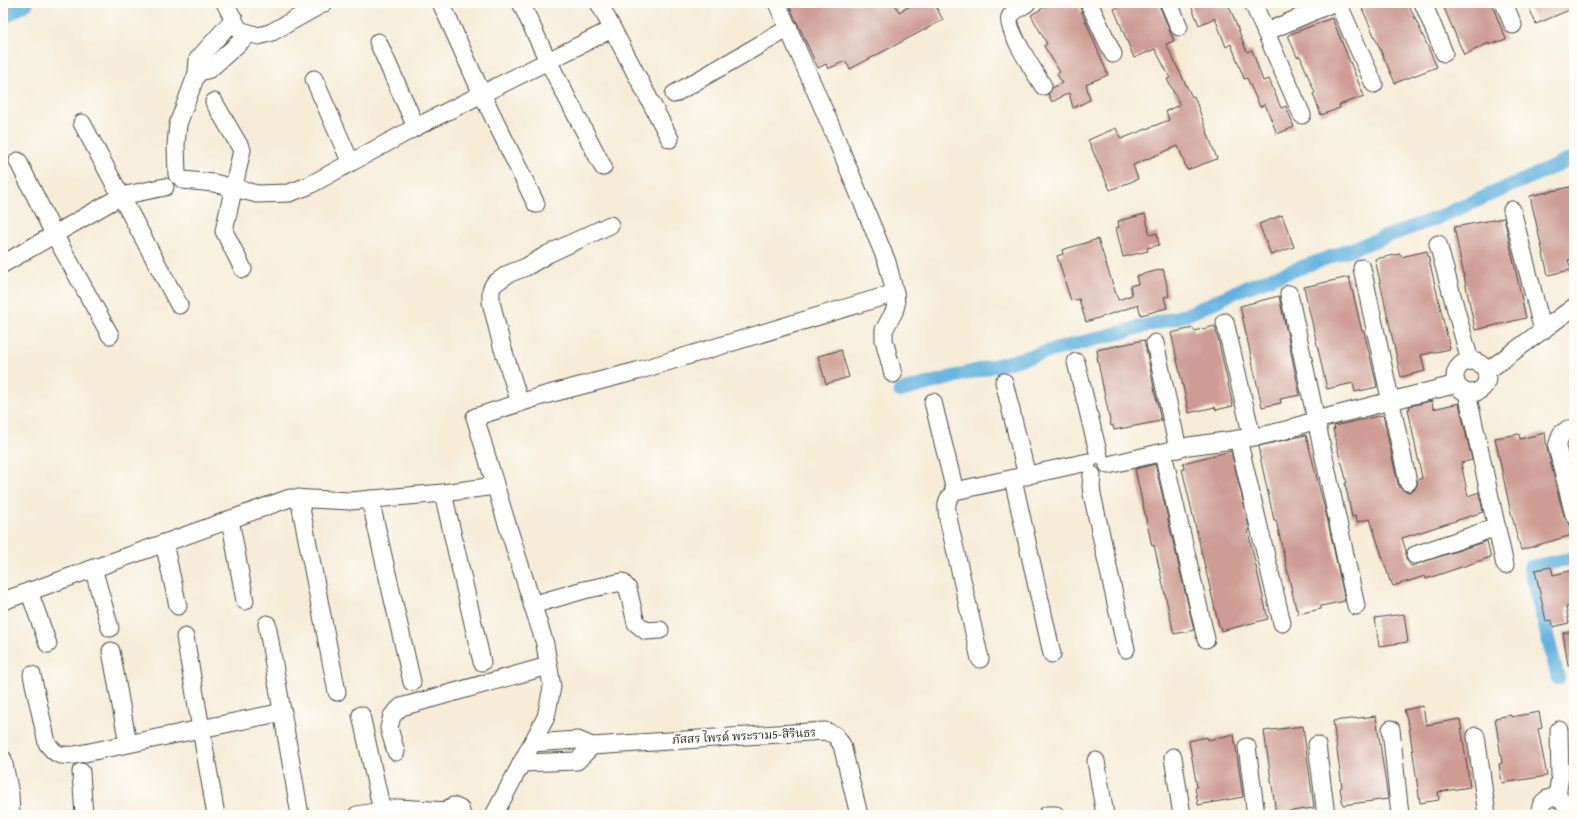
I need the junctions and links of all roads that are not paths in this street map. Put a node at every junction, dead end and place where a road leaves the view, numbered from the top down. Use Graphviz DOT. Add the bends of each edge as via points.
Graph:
graph roads {
  1 [pos="225,3"];
  2 [pos="324,3"];
  3 [pos="441,3"];
  4 [pos="521,3"];
  5 [pos="599,3"];
  6 [pos="777,3"];
  7 [pos="1027,3"];
  8 [pos="1089,3"];
  9 [pos="1169,3"];
  10 [pos="1253,3"];
  11 [pos="1333,3"];
  12 [pos="1338,3"];
  13 [pos="1423,3"];
  14 [pos="1504,3"];
  15 [pos="234,19"];
  16 [pos="1513,25"];
  17 [pos="1179,27"];
  18 [pos="789,28"];
  19 [pos="612,29"];
  20 [pos="1266,32"];
  21 [pos="249,34"];
  22 [pos="378,42"];
  23 [pos="1444,53"];
  24 [pos="1113,54"];
  25 [pos="548,61"];
  26 [pos="197,73"];
  27 [pos="314,79"];
  28 [pos="1374,84"];
  29 [pos="1043,86"];
  30 [pos="482,94"];
  31 [pos="674,94"];
  32 [pos="214,102"];
  33 [pos="1302,115"];
  34 [pos="82,123"];
  35 [pos="416,127"];
  36 [pos="670,139"];
  37 [pos="18,161"];
  38 [pos="350,161"];
  39 [pos="602,167"];
  40 [pos="175,181"];
  41 [pos="234,188"];
  42 [pos="121,196"];
  43 [pos="536,204"];
  44 [pos="1512,210"];
  45 [pos="610,224"];
  46 [pos="54,234"];
  47 [pos="1438,244"];
  48 [pos="3,264"];
  49 [pos="1362,268"];
  50 [pos="243,269"];
  51 [pos="895,293"];
  52 [pos="1289,294"];
  53 [pos="179,305"];
  54 [pos="1574,307"];
  55 [pos="1225,322"];
  56 [pos="1543,331"];
  57 [pos="110,335"];
  58 [pos="1155,343"];
  59 [pos="1470,361"];
  60 [pos="1076,362"];
  61 [pos="1486,372"];
  62 [pos="893,374"];
  63 [pos="1004,382"];
  64 [pos="1462,388"];
  65 [pos="1390,401"];
  66 [pos="933,402"];
  67 [pos="520,403"];
  68 [pos="1316,420"];
  69 [pos="1574,428"];
  70 [pos="1245,438"];
  71 [pos="1170,451"];
  72 [pos="1097,465"];
  73 [pos="1020,478"];
  74 [pos="1408,482"];
  75 [pos="495,486"];
  76 [pos="955,491"];
  77 [pos="443,493"];
  78 [pos="298,498"];
  79 [pos="370,499"];
  80 [pos="1574,514"];
  81 [pos="230,519"];
  82 [pos="1497,527"];
  83 [pos="164,543"];
  84 [pos="1415,555"];
  85 [pos="1505,565"];
  86 [pos="93,568"];
  87 [pos="29,591"];
  88 [pos="3,601"];
  89 [pos="245,601"];
  90 [pos="532,605"];
  91 [pos="178,606"];
  92 [pos="1356,606"];
  93 [pos="1282,623"];
  94 [pos="267,624"];
  95 [pos="110,628"];
  96 [pos="660,630"];
  97 [pos="185,637"];
  98 [pos="1206,639"];
  99 [pos="48,644"];
  100 [pos="1126,649"];
  101 [pos="111,651"];
  102 [pos="1052,654"];
  103 [pos="980,659"];
  104 [pos="482,662"];
  105 [pos="548,666"];
  106 [pos="32,675"];
  107 [pos="412,682"];
  108 [pos="337,692"];
  109 [pos="283,712"];
  110 [pos="361,715"];
  111 [pos="202,729"];
  112 [pos="1391,729"];
  113 [pos="1559,730"];
  114 [pos="1476,736"];
  115 [pos="532,743"];
  116 [pos="128,744"];
  117 [pos="1317,745"];
  118 [pos="592,746"];
  119 [pos="1247,746"];
  120 [pos="396,752"];
  121 [pos="1173,758"];
  122 [pos="3,759"];
  123 [pos="1096,761"];
  124 [pos="521,763"];
  125 [pos="81,772"];
  126 [pos="1557,798"];
  127 [pos="382,811"];
  128 [pos="452,814"];
  129 [pos="11,815"];
  130 [pos="84,815"];
  131 [pos="216,815"];
  132 [pos="300,815"];
  133 [pos="357,815"];
  134 [pos="494,815"];
  135 [pos="859,815"];
  136 [pos="1047,815"];
  137 [pos="1056,815"];
  138 [pos="1105,815"];
  139 [pos="1182,815"];
  140 [pos="1256,815"];
  141 [pos="1326,815"];
  142 [pos="1400,815"];
  143 [pos="1487,815"];
  144 [pos="1540,815"];
  145 [pos="1567,815"];
  1 -- 15 [label="street"];
  2 -- 21 [label="street" via="272,32 259,36"];
  3 -- 30 [label="street"];
  4 -- 25 [label="street"];
  5 -- 19 [label="street"];
  6 -- 18 [label="street"];
  7 -- 29 [label="street" via="1015,10 1009,22 1012,32"];
  8 -- 24 [label="street"];
  9 -- 17 [label="street"];
  10 -- 20 [label="street"];
  11 -- 20 [label="street"];
  12 -- 28 [label="street"];
  13 -- 23 [label="street"];
  14 -- 16 [label="street"];
  15 -- 21 [label="street" via="240,30"];
  15 -- 26 [label="street" via="198,58"];
  18 -- 31 [label="street"];
  18 -- 51 [label="street" via="876,234"];
  19 -- 25 [label="street"];
  19 -- 36 [label="street"];
  20 -- 33 [label="street"];
  21 -- 26 [label="street" via="210,68"];
  22 -- 35 [label="street"];
  25 -- 30 [label="street"];
  25 -- 39 [label="street"];
  26 -- 40 [label="street" via="178,124"];
  27 -- 38 [label="street"];
  30 -- 35 [label="street"];
  30 -- 43 [label="street"];
  32 -- 41 [label="street" via="242,150"];
  34 -- 42 [label="street"];
  35 -- 38 [label="street"];
  37 -- 46 [label="street"];
  38 -- 41 [label="street" via="308,186 289,193 257,194"];
  40 -- 41 [label="street" via="214,183"];
  40 -- 42 [label="street"];
  41 -- 50 [label="street" via="224,231"];
  42 -- 46 [label="street"];
  42 -- 53 [label="street"];
  44 -- 56 [label="street"];
  45 -- 67 [label="street" via="508,274 494,284 491,302"];
  46 -- 48 [label="street"];
  46 -- 57 [label="street"];
  47 -- 59 [label="street"];
  49 -- 65 [label="street"];
  51 -- 62 [label="street" via="894,312 884,330 884,340"];
  51 -- 67 [label="street"];
  52 -- 68 [label="street"];
  54 -- 56 [label="street"];
  55 -- 70 [label="street"];
  56 -- 61 [label="street"];
  58 -- 71 [label="street"];
  59 -- 61 [label="street" via="1483,366"];
  59 -- 64 [label="street" via="1463,363 1455,376"];
  60 -- 72 [label="street"];
  61 -- 64 [label="street" via="1487,380 1483,388 1476,392"];
  63 -- 73 [label="street"];
  64 -- 65 [label="street"];
  64 -- 82 [label="street"];
  65 -- 68 [label="street"];
  65 -- 74 [label="street"];
  66 -- 76 [label="street"];
  67 -- 75 [label="street" via="475,416"];
  68 -- 70 [label="street" via="1286,430"];
  68 -- 92 [label="street"];
  69 -- 80 [label="street" via="1561,434 1557,447"];
  70 -- 71 [label="street"];
  70 -- 93 [label="street"];
  71 -- 72 [label="street"];
  71 -- 98 [label="street"];
  72 -- 73 [label="street"];
  72 -- 100 [label="street" via="1091,486 1092,494"];
  73 -- 76 [label="street"];
  73 -- 102 [label="street"];
  75 -- 77 [label="street"];
  75 -- 90 [label="street"];
  76 -- 103 [label="street" via="947,499 946,507"];
  77 -- 79 [label="street"];
  77 -- 104 [label="street"];
  78 -- 79 [label="street" via="350,501"];
  78 -- 81 [label="street" via="290,498"];
  78 -- 108 [label="street"];
  79 -- 107 [label="street"];
  81 -- 83 [label="street"];
  81 -- 89 [label="street"];
  82 -- 84 [label="street"];
  82 -- 85 [label="street"];
  83 -- 86 [label="street"];
  83 -- 91 [label="street"];
  86 -- 87 [label="street"];
  86 -- 95 [label="street"];
  87 -- 88 [label="street"];
  87 -- 99 [label="street"];
  90 -- 96 [label="street" via="622,582 628,589 636,623 646,631"];
  90 -- 105 [label="street" via="545,644"];
  94 -- 109 [label="street"];
  97 -- 111 [label="street"];
  101 -- 116 [label="street"];
  105 -- 115 [label="street" via="552,687 546,717"];
  105 -- 120 [label="street" via="401,707 392,716 389,728"];
  106 -- 116 [label="street" via="47,743 60,756"];
  109 -- 111 [label="street"];
  109 -- 132 [label="street"];
  110 -- 127 [label="street"];
  111 -- 116 [label="street"];
  111 -- 131 [label="street"];
  112 -- 142 [label="street"];
  113 -- 126 [label="street" via="1560,775"];
  114 -- 143 [label="street"];
  115 -- 118 [label="street" via="578,740"];
  115 -- 124 [label="street"];
  117 -- 141 [label="street"];
  118 -- 124 [label="street" via="577,761"];
  118 -- 135 [label="street, ภัสสร ไพรด์ พระราม5-สิรินธร" via="825,731 835,735 842,745"];
  119 -- 140 [label="street"];
  121 -- 139 [label="street"];
  122 -- 129 [label="street"];
  123 -- 138 [label="street"];
  124 -- 134 [label="street"];
  125 -- 130 [label="street"];
  126 -- 144 [label="street" via="1546,800 1542,804"];
  126 -- 145 [label="street" via="1567,807"];
  127 -- 128 [label="street" via="398,808"];
  127 -- 133 [label="street"];
  136 -- 137 [label="street"];
}
